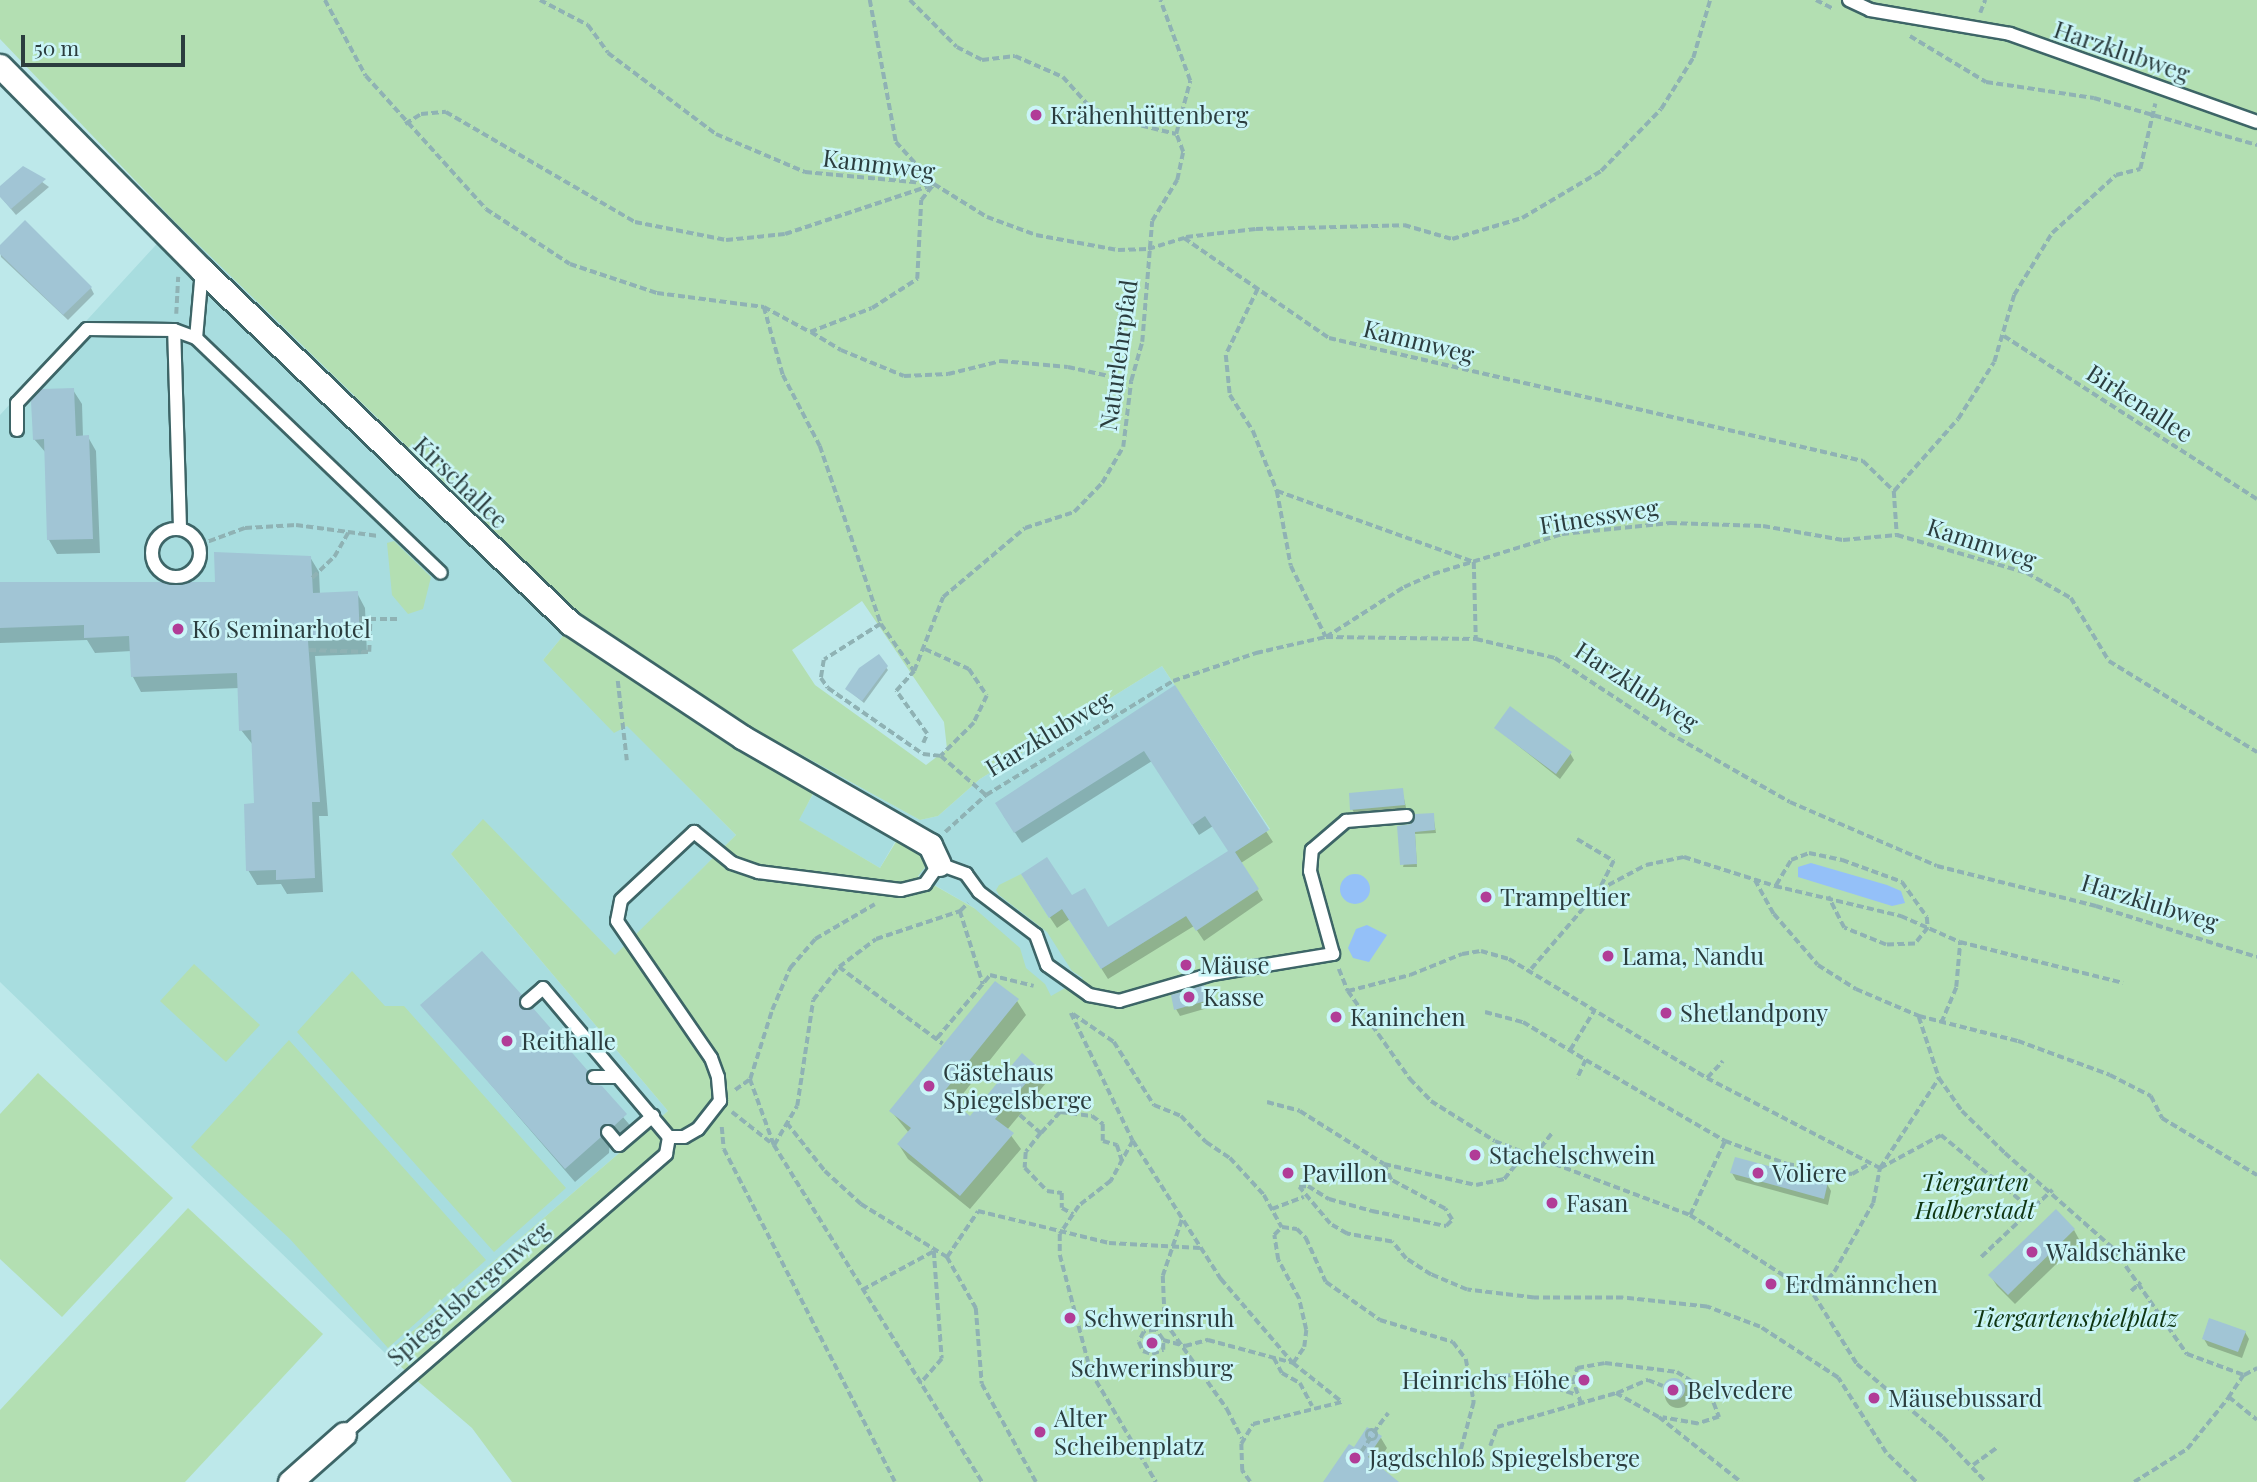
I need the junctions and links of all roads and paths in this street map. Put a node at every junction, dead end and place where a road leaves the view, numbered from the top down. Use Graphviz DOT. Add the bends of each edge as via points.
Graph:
graph roads {
  1 [pos="325,0"];
  2 [pos="540,0"];
  3 [pos="910,0"];
  4 [pos="1160,0"];
  5 [pos="1710,0"];
  6 [pos="1816,0"];
  7 [pos="1849,0"];
  8 [pos="872,1"];
  9 [pos="1837,10"];
  10 [pos="1907,34"];
  11 [pos="0,66"];
  12 [pos="2166,88"];
  13 [pos="2149,117"];
  14 [pos="2257,122"];
  15 [pos="405,125"];
  16 [pos="1176,134"];
  17 [pos="2257,145"];
  18 [pos="934,184"];
  19 [pos="1184,238"];
  20 [pos="180,247"];
  21 [pos="1148,249"];
  22 [pos="201,270"];
  23 [pos="1258,289"];
  24 [pos="764,307"];
  25 [pos="174,330"];
  26 [pos="810,332"];
  27 [pos="2004,336"];
  28 [pos="196,338"];
  29 [pos="1131,381"];
  30 [pos="17,430"];
  31 [pos="1277,491"];
  32 [pos="1894,491"];
  33 [pos="2257,499"];
  34 [pos="180,528"];
  35 [pos="348,533"];
  36 [pos="1897,535"];
  37 [pos="378,536"];
  38 [pos="199,545"];
  39 [pos="1474,562"];
  40 [pos="441,573"];
  41 [pos="312,578"];
  42 [pos="359,619"];
  43 [pos="370,619"];
  44 [pos="400,619"];
  45 [pos="881,624"];
  46 [pos="1326,637"];
  47 [pos="1476,639"];
  48 [pos="925,649"];
  49 [pos="309,650"];
  50 [pos="615,652"];
  51 [pos="914,671"];
  52 [pos="923,743"];
  53 [pos="2257,752"];
  54 [pos="941,756"];
  55 [pos="627,760"];
  56 [pos="986,795"];
  57 [pos="1408,816"];
  58 [pos="1577,839"];
  59 [pos="934,855"];
  60 [pos="1754,878"];
  61 [pos="1775,886"];
  62 [pos="901,890"];
  63 [pos="1599,890"];
  64 [pos="979,892"];
  65 [pos="1828,897"];
  66 [pos="960,911"];
  67 [pos="1928,928"];
  68 [pos="1960,942"];
  69 [pos="1333,954"];
  70 [pos="2257,957"];
  71 [pos="839,967"];
  72 [pos="1531,969"];
  73 [pos="2123,983"];
  74 [pos="983,984"];
  75 [pos="1034,986"];
  76 [pos="1348,991"];
  77 [pos="527,1002"];
  78 [pos="1594,1011"];
  79 [pos="1485,1012"];
  80 [pos="1919,1016"];
  81 [pos="1941,1023"];
  82 [pos="937,1039"];
  83 [pos="943,1044"];
  84 [pos="1570,1050"];
  85 [pos="1586,1060"];
  86 [pos="1723,1061"];
  87 [pos="594,1077"];
  88 [pos="618,1077"];
  89 [pos="1707,1078"];
  90 [pos="1939,1078"];
  91 [pos="751,1079"];
  92 [pos="1577,1079"];
  93 [pos="719,1101"];
  94 [pos="1268,1102"];
  95 [pos="1020,1115"];
  96 [pos="653,1116"];
  97 [pos="787,1123"];
  98 [pos="608,1132"];
  99 [pos="1041,1133"];
  100 [pos="1552,1133"];
  101 [pos="670,1137"];
  102 [pos="1133,1140"];
  103 [pos="1725,1141"];
  104 [pos="774,1145"];
  105 [pos="1525,1153"];
  106 [pos="1534,1156"];
  107 [pos="1122,1160"];
  108 [pos="1384,1164"];
  109 [pos="1870,1164"];
  110 [pos="1880,1168"];
  111 [pos="2257,1175"];
  112 [pos="2052,1190"];
  113 [pos="1304,1197"];
  114 [pos="1272,1209"];
  115 [pos="2031,1209"];
  116 [pos="1073,1214"];
  117 [pos="1690,1214"];
  118 [pos="1182,1220"];
  119 [pos="1282,1227"];
  120 [pos="1059,1234"];
  121 [pos="1172,1247"];
  122 [pos="1200,1248"];
  123 [pos="934,1251"];
  124 [pos="947,1257"];
  125 [pos="1981,1257"];
  126 [pos="2141,1282"];
  127 [pos="862,1290"];
  128 [pos="2131,1291"];
  129 [pos="1814,1295"];
  130 [pos="1163,1340"];
  131 [pos="1185,1346"];
  132 [pos="1274,1358"];
  133 [pos="1293,1363"];
  134 [pos="2257,1368"];
  135 [pos="2244,1376"];
  136 [pos="1472,1377"];
  137 [pos="920,1384"];
  138 [pos="1664,1386"];
  139 [pos="1616,1393"];
  140 [pos="1574,1394"];
  141 [pos="2229,1397"];
  142 [pos="1581,1404"];
  143 [pos="1312,1407"];
  144 [pos="1388,1413"];
  145 [pos="1659,1417"];
  146 [pos="2257,1420"];
  147 [pos="344,1434"];
  148 [pos="1242,1438"];
  149 [pos="1490,1446"];
  150 [pos="1996,1448"];
  151 [pos="1461,1450"];
  152 [pos="1361,1452"];
  153 [pos="1973,1465"];
  154 [pos="290,1482"];
  155 [pos="895,1482"];
  156 [pos="982,1482"];
  157 [pos="1036,1482"];
  158 [pos="1156,1482"];
  159 [pos="1250,1482"];
  160 [pos="1741,1482"];
  161 [pos="1916,1482"];
  162 [pos="1986,1482"];
  163 [pos="2134,1482"];
  1 -- 15 [label="path" via="366,76"];
  2 -- 18 [label="path, Kammweg" via="588,25 608,53 716,134 805,172"];
  3 -- 16 [label="path" via="957,47 982,60 1015,56 1063,77 1087,104 1111,118"];
  4 -- 16 [label="path, Naturlehrpfad" via="1190,82"];
  5 -- 19 [label="path" via="1693,58 1661,109 1601,171 1522,218 1452,239 1404,225 1268,228"];
  6 -- 9 [label="path"];
  7 -- 12 [label="lane, Harzklubweg" via="1870,10 2010,34"];
  8 -- 18 [label="path" via="896,142"];
  10 -- 13 [label="path" via="1986,82 2094,98"];
  11 -- 20 [label="street, Kirschallee"];
  12 -- 13 [label="path"];
  12 -- 14 [label="lane, Harzklubweg"];
  13 -- 17 [label="path"];
  13 -- 27 [label="path" via="2140,169 2116,175 2052,233 2014,295"];
  15 -- 18 [label="path" via="421,114 446,112 515,148 635,222 726,240 785,234"];
  15 -- 24 [label="path" via="486,209 570,264 657,293"];
  16 -- 21 [label="path, Naturlehrpfad" via="1183,152 1177,180 1152,221"];
  18 -- 21 [label="path, Kammweg" via="988,217 1036,235 1118,250"];
  18 -- 26 [label="path" via="921,200 917,279 872,308"];
  19 -- 21 [label="path, Kammweg"];
  19 -- 23 [label="path, Kammweg"];
  20 -- 22 [label="street, Kirschallee"];
  20 -- 25 [label="path"];
  21 -- 29 [label="path, Naturlehrpfad" via="1142,342"];
  22 -- 28 [label="lane"];
  22 -- 50 [label="street, Kirschallee" via="570,622"];
  23 -- 31 [label="path" via="1226,355 1230,395 1254,431"];
  23 -- 32 [label="path, Kammweg" via="1329,338 1863,461"];
  24 -- 26 [label="path"];
  24 -- 45 [label="path" via="783,375 820,446"];
  25 -- 28 [label="lane"];
  25 -- 30 [label="lane" via="86,329 17,403"];
  25 -- 34 [label="lane"];
  26 -- 29 [label="path" via="904,376 948,374 1001,361 1068,367"];
  27 -- 32 [label="path" via="1994,362 1958,419"];
  27 -- 33 [label="path, Birkenallee"];
  28 -- 40 [label="lane"];
  29 -- 48 [label="path, Naturlehrpfad" via="1124,447 1102,483 1074,512 1025,528 943,597"];
  31 -- 39 [label="path"];
  31 -- 46 [label="path" via="1291,566"];
  32 -- 36 [label="path, Kammweg"];
  34 -- 38 [label="lane" via="192,534"];
  34 -- 38 [label="lane" via="163,531 151,553 164,574 186,579 199,561"];
  35 -- 37 [label="path"];
  35 -- 38 [label="path" via="296,525 244,528"];
  35 -- 41 [label="path" via="334,557"];
  36 -- 39 [label="path, Fitnessweg" via="1843,540 1763,526 1670,523 1562,534"];
  36 -- 53 [label="path, Kammweg" via="2027,573 2071,598 2109,661"];
  39 -- 46 [label="path, Fitnessweg" via="1404,587"];
  39 -- 47 [label="path"];
  42 -- 43 [label="path"];
  43 -- 44 [label="path"];
  43 -- 49 [label="path" via="369,652"];
  45 -- 51 [label="path"];
  45 -- 54 [label="path" via="824,660 821,678 828,688 923,754"];
  46 -- 47 [label="path, Harzklubweg"];
  46 -- 56 [label="path, Harzklubweg" via="1256,653 1173,681"];
  47 -- 70 [label="path, Harzklubweg" via="1555,658 1669,733 1790,803 1937,866 2096,906"];
  48 -- 51 [label="path"];
  48 -- 54 [label="path" via="969,669 987,696 974,723"];
  50 -- 55 [label="path"];
  50 -- 59 [label="street, Kirschallee" via="742,737"];
  51 -- 52 [label="path" via="896,691 927,734"];
  54 -- 56 [label="path"];
  56 -- 59 [label="path, Harzklubweg"];
  57 -- 69 [label="lane" via="1346,821 1312,850 1310,871"];
  58 -- 63 [label="path" via="1614,861"];
  59 -- 62 [label="lane" via="925,884"];
  59 -- 64 [label="lane" via="966,874"];
  60 -- 61 [label="path"];
  60 -- 63 [label="path" via="1684,857 1647,865"];
  60 -- 80 [label="path" via="1774,914 1818,965 1856,989"];
  61 -- 65 [label="path"];
  61 -- 67 [label="path" via="1791,860 1809,853 1842,860 1902,882 1927,918"];
  62 -- 91 [label="path" via="815,939 790,968"];
  62 -- 93 [label="lane" via="758,872 732,863 694,832 621,900 617,921 711,1058"];
  63 -- 72 [label="path"];
  64 -- 66 [label="path"];
  64 -- 69 [label="lane" via="1036,935 1047,965 1089,995 1119,1001 1212,974"];
  65 -- 67 [label="path"];
  65 -- 67 [label="path" via="1844,928 1886,945 1915,944"];
  66 -- 71 [label="path" via="876,939"];
  66 -- 74 [label="path"];
  67 -- 68 [label="path"];
  68 -- 73 [label="path"];
  68 -- 81 [label="path" via="1956,987"];
  69 -- 76 [label="path"];
  71 -- 82 [label="path"];
  71 -- 97 [label="path" via="813,1000 804,1039 805,1076"];
  72 -- 76 [label="path" via="1509,959 1471,953"];
  72 -- 78 [label="path"];
  74 -- 75 [label="path" via="990,975"];
  74 -- 82 [label="path"];
  76 -- 105 [label="path" via="1410,1079 1431,1101"];
  77 -- 88 [label="lane" via="543,988"];
  78 -- 84 [label="path"];
  78 -- 89 [label="path"];
  79 -- 84 [label="path" via="1523,1022"];
  80 -- 81 [label="path"];
  80 -- 90 [label="path"];
  81 -- 111 [label="path" via="2018,1041 2110,1076 2151,1096 2162,1118"];
  82 -- 83 [label="path"];
  84 -- 85 [label="path"];
  85 -- 92 [label="path"];
  85 -- 103 [label="path"];
  86 -- 89 [label="path"];
  87 -- 88 [label="lane"];
  88 -- 96 [label="lane"];
  89 -- 109 [label="path"];
  90 -- 110 [label="path"];
  90 -- 112 [label="path" via="1962,1111"];
  91 -- 93 [label="path"];
  91 -- 104 [label="path"];
  93 -- 101 [label="lane" via="698,1129"];
  93 -- 104 [label="path"];
  93 -- 155 [label="path" via="724,1149"];
  94 -- 108 [label="path" via="1300,1111"];
  95 -- 99 [label="path"];
  96 -- 98 [label="lane" via="619,1145"];
  96 -- 101 [label="lane"];
  97 -- 104 [label="path"];
  97 -- 123 [label="path" via="825,1171 862,1204"];
  99 -- 107 [label="path" via="1060,1112 1092,1116 1103,1124 1102,1141 1117,1145"];
  99 -- 116 [label="path" via="1026,1152 1025,1168 1047,1191 1062,1193 1062,1208"];
  100 -- 106 [label="path"];
  101 -- 147 [label="lane, Spiegelsbergenweg" via="666,1154"];
  102 -- 107 [label="path"];
  102 -- 114 [label="path" via="1071,1013 1114,1042 1154,1105 1181,1116 1206,1142 1230,1157"];
  102 -- 118 [label="path"];
  103 -- 109 [label="path" via="1787,1164 1830,1173 1852,1174"];
  103 -- 117 [label="path"];
  104 -- 127 [label="path"];
  105 -- 106 [label="path"];
  105 -- 108 [label="path" via="1504,1180 1476,1185"];
  106 -- 117 [label="path"];
  107 -- 116 [label="path" via="1111,1181"];
  108 -- 113 [label="path" via="1391,1180 1446,1209 1452,1220 1446,1226 1372,1211 1329,1199 1308,1186 1299,1187"];
  109 -- 110 [label="path"];
  110 -- 115 [label="path" via="1941,1135"];
  110 -- 129 [label="path" via="1873,1203 1834,1272"];
  112 -- 115 [label="path"];
  112 -- 126 [label="path" via="2114,1249"];
  113 -- 114 [label="path"];
  113 -- 161 [label="path" via="1330,1224 1347,1234 1392,1242 1406,1259 1467,1290 1707,1307 1760,1327 1838,1378 1886,1453"];
  114 -- 119 [label="path"];
  115 -- 125 [label="path"];
  116 -- 120 [label="path"];
  117 -- 129 [label="path"];
  118 -- 121 [label="path"];
  118 -- 122 [label="path"];
  119 -- 133 [label="path" via="1274,1235 1278,1260 1299,1299 1306,1330 1304,1347"];
  119 -- 136 [label="path" via="1297,1230 1306,1238 1326,1282 1380,1320 1453,1342"];
  120 -- 121 [label="path"];
  120 -- 124 [label="path" via="1030,1221 978,1211"];
  120 -- 158 [label="path" via="1060,1255 1091,1373"];
  121 -- 122 [label="path"];
  121 -- 131 [label="path" via="1163,1276 1165,1322"];
  122 -- 133 [label="path"];
  123 -- 124 [label="path"];
  123 -- 127 [label="path"];
  123 -- 137 [label="path" via="942,1359"];
  124 -- 157 [label="path" via="976,1308 982,1384"];
  126 -- 128 [label="path"];
  126 -- 135 [label="path" via="2187,1354"];
  127 -- 137 [label="path"];
  129 -- 153 [label="path" via="1857,1364"];
  130 -- 130 [label="path" via="1156,1330 1144,1332 1139,1342 1143,1351 1152,1354 1163,1350"];
  130 -- 131 [label="path"];
  131 -- 132 [label="path" via="1208,1340"];
  131 -- 148 [label="path"];
  132 -- 133 [label="path"];
  132 -- 143 [label="path" via="1282,1373 1300,1383"];
  133 -- 143 [label="path" via="1342,1402"];
  134 -- 135 [label="path"];
  135 -- 141 [label="path"];
  136 -- 140 [label="path" via="1517,1375"];
  136 -- 151 [label="path" via="1474,1402"];
  137 -- 156 [label="path"];
  138 -- 139 [label="path" via="1648,1380"];
  139 -- 142 [label="path"];
  139 -- 145 [label="path"];
  140 -- 142 [label="path"];
  140 -- 145 [label="path" via="1577,1368 1605,1363 1677,1372 1710,1393 1719,1417 1698,1424"];
  141 -- 146 [label="path"];
  141 -- 163 [label="path" via="2188,1449"];
  142 -- 149 [label="path" via="1497,1427"];
  143 -- 148 [label="path" via="1253,1424"];
  144 -- 152 [label="path"];
  145 -- 160 [label="path"];
  147 -- 154 [label="street, Spiegelsbergenweg"];
  148 -- 159 [label="path" via="1242,1471"];
  150 -- 153 [label="path"];
  153 -- 162 [label="path"];
}
